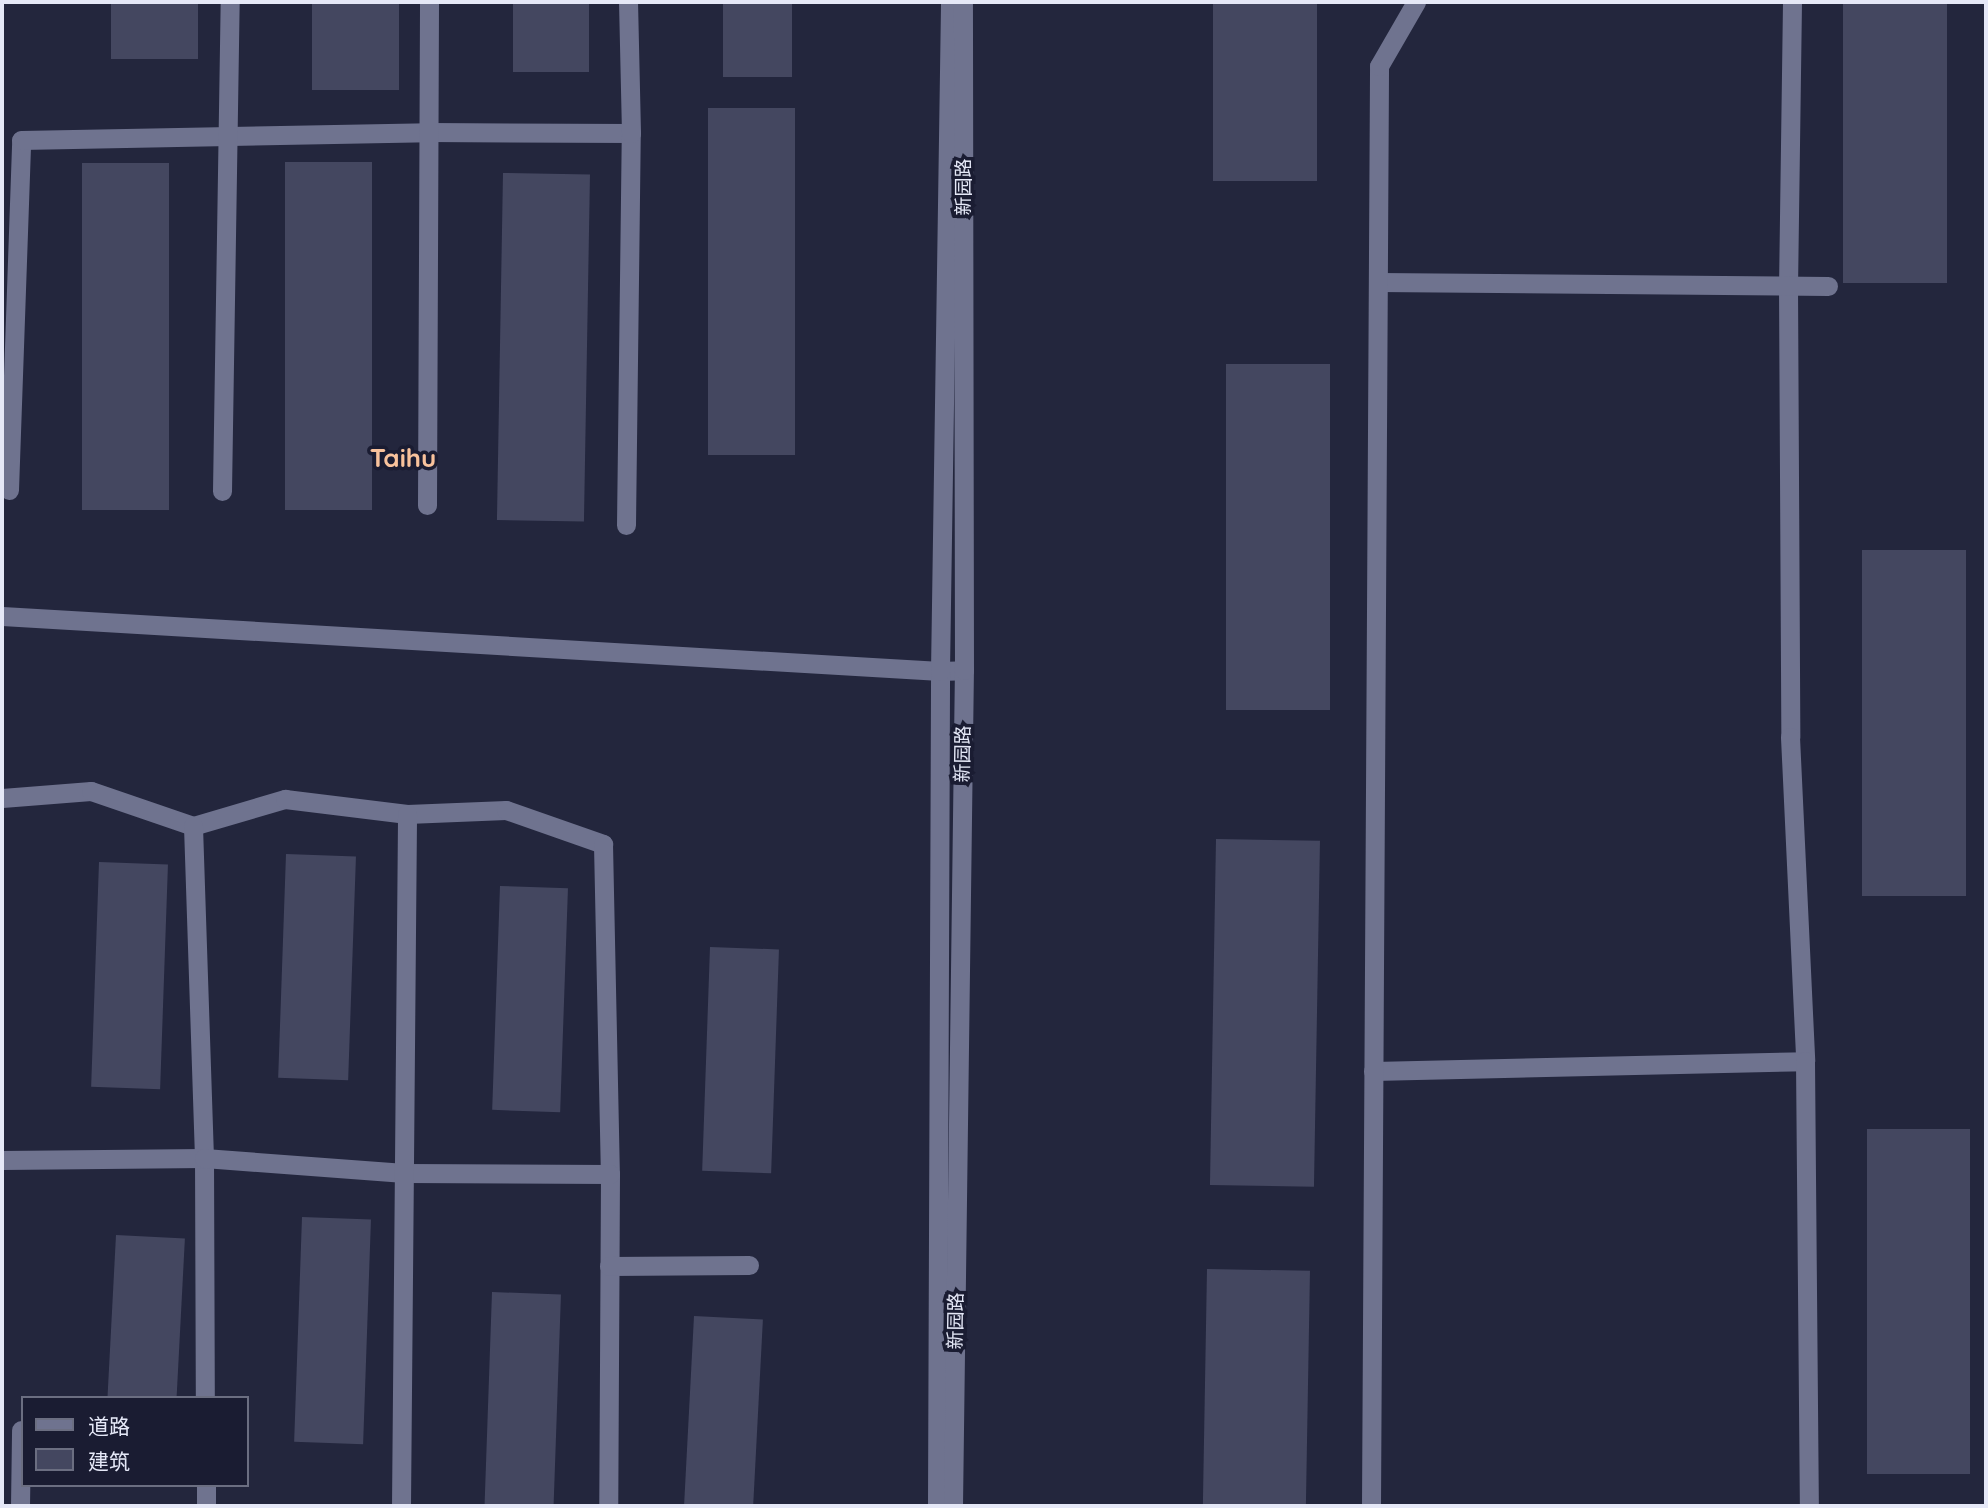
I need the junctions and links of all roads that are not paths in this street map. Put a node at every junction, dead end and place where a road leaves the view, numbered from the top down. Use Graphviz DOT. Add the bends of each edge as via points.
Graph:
graph roads {
  1 [pos="230,2"];
  2 [pos="429,2"];
  3 [pos="628,2"];
  4 [pos="950,2"];
  5 [pos="963,2"];
  6 [pos="1416,2"];
  7 [pos="1792,2"];
  8 [pos="428,132"];
  9 [pos="631,133"];
  10 [pos="227,137"];
  11 [pos="1378,282"];
  12 [pos="1788,285"];
  13 [pos="1828,286"];
  14 [pos="9,489"];
  15 [pos="222,491"];
  16 [pos="427,505"];
  17 [pos="626,524"];
  18 [pos="2,616"];
  19 [pos="964,670"];
  20 [pos="940,671"];
  21 [pos="2,798"];
  22 [pos="407,814"];
  23 [pos="192,826"];
  24 [pos="1805,1062"];
  25 [pos="1373,1071"];
  26 [pos="204,1158"];
  27 [pos="2,1160"];
  28 [pos="404,1173"];
  29 [pos="610,1174"];
  30 [pos="749,1265"];
  31 [pos="609,1266"];
  32 [pos="205,1396"];
  33 [pos="21,1430"];
  34 [pos="206,1487"];
  35 [pos="20,1506"];
  36 [pos="206,1506"];
  37 [pos="401,1506"];
  38 [pos="608,1506"];
  39 [pos="937,1506"];
  40 [pos="953,1506"];
  41 [pos="1371,1506"];
  42 [pos="1809,1506"];
  1 -- 10 [label="street"];
  2 -- 8 [label="street"];
  3 -- 9 [label="street"];
  4 -- 20 [label="street, 新园路"];
  5 -- 19 [label="street, 新园路"];
  6 -- 11 [label="street" via="1379,66"];
  7 -- 12 [label="street"];
  8 -- 9 [label="street"];
  8 -- 10 [label="street"];
  8 -- 16 [label="street"];
  9 -- 17 [label="street"];
  10 -- 14 [label="street" via="21,141"];
  10 -- 15 [label="street"];
  11 -- 12 [label="street"];
  11 -- 25 [label="street"];
  12 -- 13 [label="street"];
  12 -- 24 [label="street" via="1790,737"];
  18 -- 20 [label="street"];
  19 -- 20 [label="street"];
  19 -- 40 [label="street, 新园路"];
  20 -- 39 [label="street, 新园路"];
  21 -- 23 [label="street" via="91,791"];
  22 -- 23 [label="street" via="285,799"];
  22 -- 28 [label="street"];
  22 -- 29 [label="street" via="506,810 603,844"];
  23 -- 26 [label="street"];
  24 -- 25 [label="street"];
  24 -- 42 [label="street"];
  25 -- 41 [label="street"];
  26 -- 27 [label="street"];
  26 -- 28 [label="street"];
  26 -- 32 [label="street"];
  28 -- 29 [label="street"];
  28 -- 37 [label="street"];
  29 -- 31 [label="street"];
  30 -- 31 [label="street"];
  31 -- 38 [label="street"];
  33 -- 35 [label="street"];
  34 -- 36 [label="street"];
}
